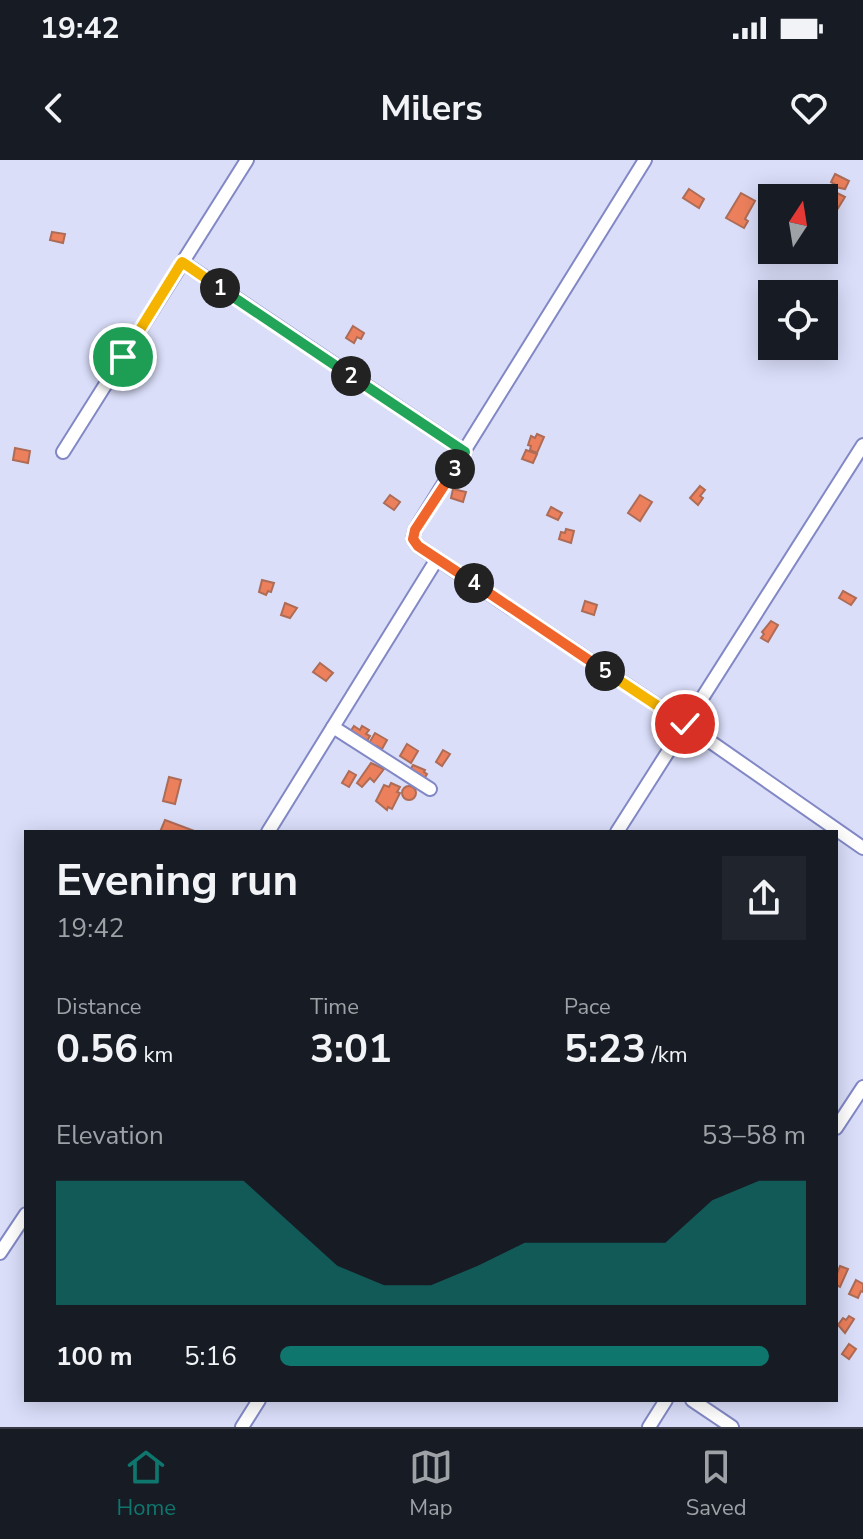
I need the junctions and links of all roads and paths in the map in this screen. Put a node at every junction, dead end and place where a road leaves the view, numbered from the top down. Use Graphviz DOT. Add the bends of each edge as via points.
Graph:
graph roads {
  1 [pos="247,160"];
  2 [pos="645,160"];
  3 [pos="182,262"];
  4 [pos="863,445"];
  5 [pos="63,452"];
  6 [pos="465,452"];
  7 [pos="437,559"];
  8 [pos="685,724"];
  9 [pos="333,727"];
  10 [pos="430,789"];
  11 [pos="269,830"];
  12 [pos="618,830"];
  13 [pos="837,830"];
  14 [pos="838,831"];
  15 [pos="863,848"];
  16 [pos="863,1087"];
  17 [pos="838,1125"];
  18 [pos="24,1217"];
  19 [pos="0,1253"];
  20 [pos="258,1402"];
  21 [pos="665,1402"];
  22 [pos="695,1402"];
  23 [pos="242,1427"];
  24 [pos="649,1427"];
  25 [pos="732,1427"];
  1 -- 3 [label="street"];
  2 -- 6 [label="street"];
  3 -- 5 [label="street"];
  3 -- 6 [label="street"];
  4 -- 8 [label="street"];
  6 -- 7 [label="street" via="415,530 418,546"];
  7 -- 8 [label="street"];
  7 -- 9 [label="street"];
  8 -- 12 [label="street"];
  8 -- 13 [label="street"];
  9 -- 10 [label="street"];
  9 -- 11 [label="street"];
  14 -- 15 [label="street"];
  16 -- 17 [label="street"];
  18 -- 19 [label="street"];
  20 -- 23 [label="street"];
  21 -- 24 [label="street"];
  22 -- 25 [label="street"];
}
